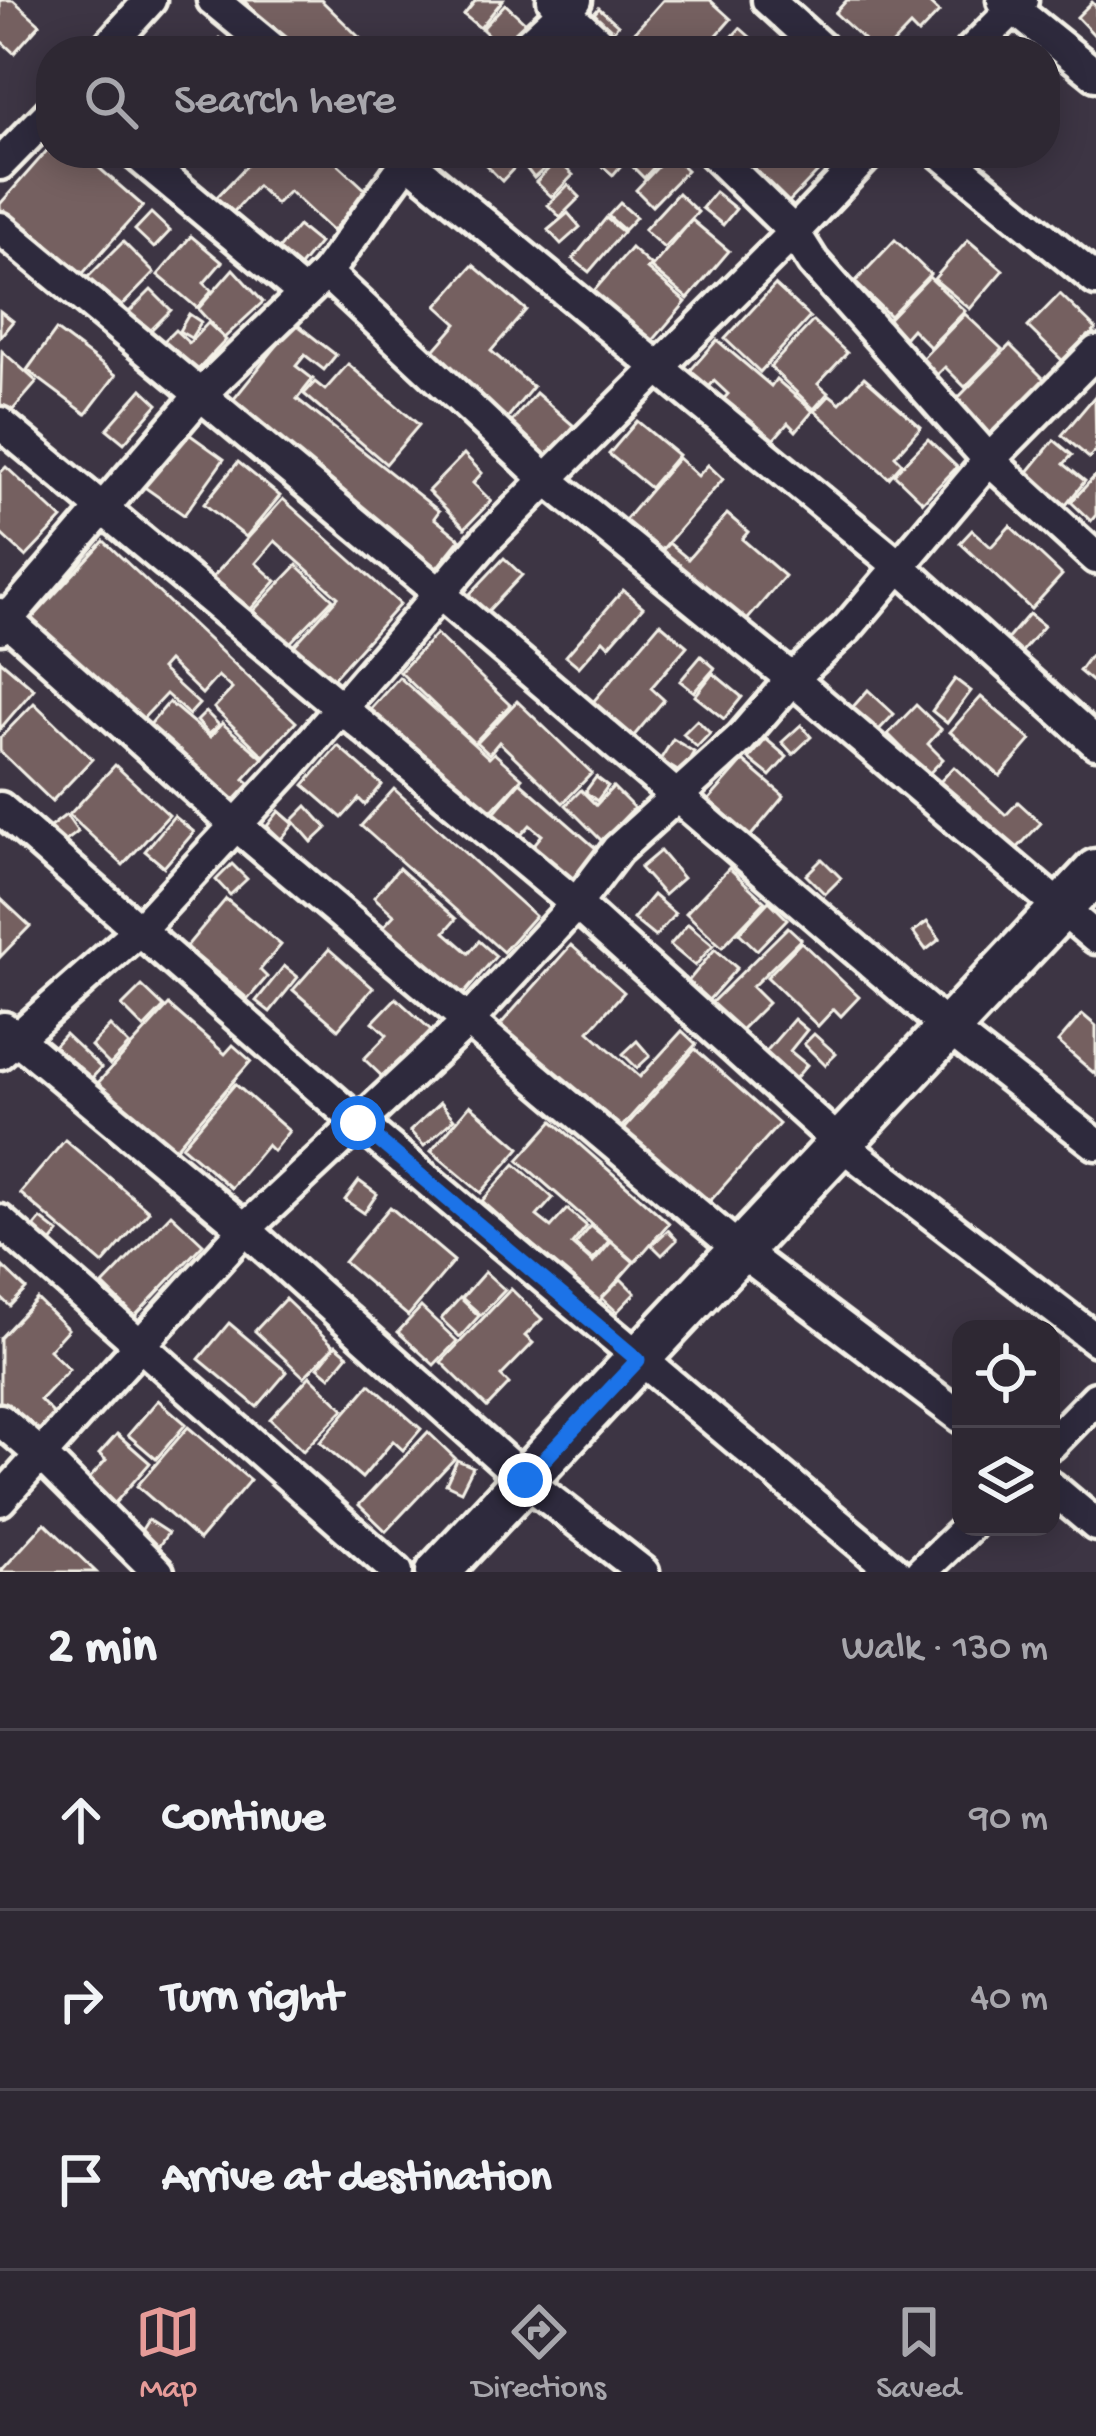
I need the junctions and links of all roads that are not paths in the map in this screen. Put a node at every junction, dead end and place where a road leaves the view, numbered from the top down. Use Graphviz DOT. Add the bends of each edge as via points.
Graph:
graph roads {
  1 [pos="149,0"];
  2 [pos="213,0"];
  3 [pos="768,0"];
  4 [pos="1013,3"];
  5 [pos="565,4"];
  6 [pos="117,36"];
  7 [pos="256,36"];
  8 [pos="535,36"];
  9 [pos="594,36"];
  10 [pos="808,36"];
  11 [pos="984,36"];
  12 [pos="1051,36"];
  13 [pos="1060,44"];
  14 [pos="1096,75"];
  15 [pos="36,127"];
  16 [pos="0,164"];
  17 [pos="156,168"];
  18 [pos="397,168"];
  19 [pos="422,168"];
  20 [pos="728,168"];
  21 [pos="855,168"];
  22 [pos="959,168"];
  23 [pos="0,228"];
  24 [pos="794,232"];
  25 [pos="1096,280"];
  26 [pos="315,283"];
  27 [pos="1096,352"];
  28 [pos="660,368"];
  29 [pos="202,393"];
  30 [pos="0,423"];
  31 [pos="989,460"];
  32 [pos="544,478"];
  33 [pos="105,508"];
  34 [pos="1096,558"];
  35 [pos="898,566"];
  36 [pos="440,593"];
  37 [pos="3,620"];
  38 [pos="792,679"];
  39 [pos="340,706"];
  40 [pos="1096,743"];
  41 [pos="677,796"];
  42 [pos="0,808"];
  43 [pos="237,826"];
  44 [pos="1096,871"];
  45 [pos="576,904"];
  46 [pos="1061,911"];
  47 [pos="139,931"];
  48 [pos="1096,938"];
  49 [pos="467,1022"];
  50 [pos="950,1030"];
  51 [pos="5,1039"];
  52 [pos="358,1123"];
  53 [pos="842,1144"];
  54 [pos="1096,1144"];
  55 [pos="0,1221"];
  56 [pos="244,1229"];
  57 [pos="741,1251"];
  58 [pos="1096,1340"];
  59 [pos="143,1345"];
  60 [pos="638,1360"];
  61 [pos="1096,1398"];
  62 [pos="952,1410"];
  63 [pos="0,1420"];
  64 [pos="1060,1435"];
  65 [pos="41,1455"];
  66 [pos="525,1480"];
  67 [pos="1060,1495"];
  68 [pos="0,1501"];
  69 [pos="1096,1525"];
  70 [pos="959,1536"];
  71 [pos="158,1572"];
  72 [pos="397,1572"];
  73 [pos="438,1572"];
  74 [pos="644,1572"];
  75 [pos="895,1572"];
  76 [pos="921,1572"];
  1 -- 6 [label="street"];
  2 -- 7 [label="street"];
  3 -- 10 [label="street"];
  4 -- 11 [label="street"];
  4 -- 12 [label="street"];
  5 -- 8 [label="street"];
  5 -- 9 [label="street"];
  13 -- 14 [label="street"];
  15 -- 16 [label="street"];
  17 -- 26 [label="street"];
  18 -- 26 [label="street"];
  19 -- 28 [label="street"];
  20 -- 24 [label="street"];
  21 -- 24 [label="street"];
  22 -- 25 [label="street"];
  23 -- 29 [label="street"];
  24 -- 28 [label="street"];
  24 -- 31 [label="street"];
  26 -- 29 [label="street"];
  26 -- 32 [label="street"];
  27 -- 31 [label="street"];
  28 -- 32 [label="street"];
  28 -- 35 [label="street"];
  29 -- 33 [label="street"];
  29 -- 36 [label="street"];
  30 -- 33 [label="street"];
  31 -- 34 [label="street"];
  31 -- 35 [label="street"];
  32 -- 36 [label="street"];
  32 -- 38 [label="street"];
  33 -- 37 [label="street"];
  33 -- 39 [label="street"];
  35 -- 38 [label="street"];
  35 -- 40 [label="street"];
  36 -- 39 [label="street"];
  36 -- 41 [label="street"];
  37 -- 43 [label="street"];
  38 -- 41 [label="street"];
  38 -- 46 [label="street"];
  39 -- 43 [label="street"];
  39 -- 45 [label="street"];
  41 -- 45 [label="street" via="617,850"];
  41 -- 50 [label="street"];
  42 -- 47 [label="street"];
  43 -- 47 [label="street"];
  43 -- 49 [label="street"];
  44 -- 46 [label="street"];
  45 -- 49 [label="street"];
  45 -- 53 [label="street"];
  46 -- 48 [label="street"];
  46 -- 50 [label="street"];
  47 -- 51 [label="street"];
  47 -- 52 [label="street"];
  49 -- 52 [label="street"];
  49 -- 57 [label="street"];
  50 -- 53 [label="street"];
  50 -- 54 [label="street"];
  51 -- 56 [label="street"];
  52 -- 56 [label="street"];
  52 -- 60 [label="street"];
  53 -- 57 [label="street"];
  53 -- 58 [label="street"];
  55 -- 59 [label="street"];
  56 -- 59 [label="street"];
  56 -- 66 [label="street"];
  57 -- 60 [label="street"];
  57 -- 62 [label="street"];
  59 -- 65 [label="street"];
  59 -- 72 [label="street"];
  60 -- 66 [label="street"];
  60 -- 75 [label="street"];
  61 -- 64 [label="street"];
  63 -- 65 [label="street"];
  65 -- 68 [label="street"];
  65 -- 71 [label="street"];
  66 -- 73 [label="street"];
  66 -- 74 [label="street"];
  67 -- 69 [label="street"];
  70 -- 76 [label="street"];
}
